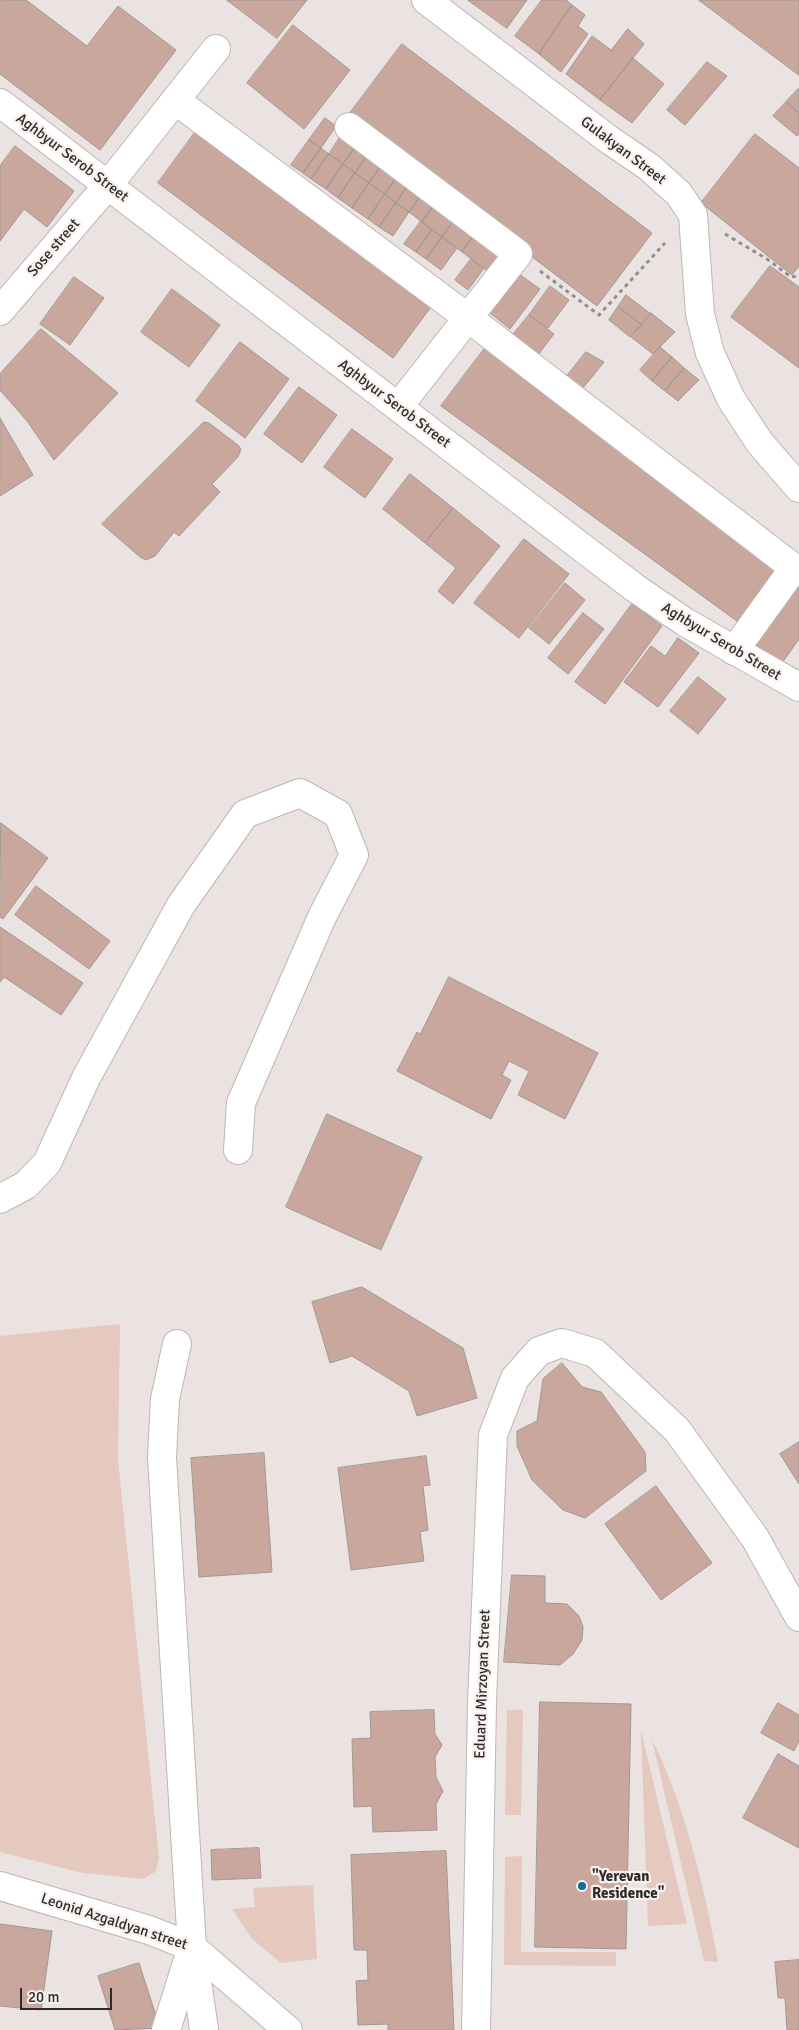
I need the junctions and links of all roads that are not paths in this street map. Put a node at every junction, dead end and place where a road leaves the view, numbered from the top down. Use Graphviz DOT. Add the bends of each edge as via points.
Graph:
graph roads {
  1 [pos="426,0"];
  2 [pos="216,49"];
  3 [pos="174,100"];
  4 [pos="0,103"];
  5 [pos="349,127"];
  6 [pos="108,185"];
  7 [pos="0,311"];
  8 [pos="467,318"];
  9 [pos="398,407"];
  10 [pos="799,488"];
  11 [pos="734,651"];
  12 [pos="799,687"];
  13 [pos="238,1150"];
  14 [pos="0,1199"];
  15 [pos="178,1344"];
  16 [pos="799,1617"];
  17 [pos="0,1886"];
  18 [pos="192,1946"];
  19 [pos="166,2030"];
  20 [pos="204,2030"];
  21 [pos="288,2030"];
  22 [pos="476,2030"];
  1 -- 10 [label="street, Gulakyan Street" via="649,167 678,194 693,215 700,314 710,353 731,398 760,443"];
  2 -- 3 [label="street, Sose street"];
  3 -- 6 [label="street, Sose street"];
  3 -- 8 [label="street"];
  4 -- 6 [label="street, Aghbyur Serob Street"];
  5 -- 8 [label="street" via="518,254"];
  6 -- 7 [label="street, Sose street"];
  6 -- 9 [label="street, Aghbyur Serob Street"];
  8 -- 9 [label="street"];
  8 -- 11 [label="street" via="794,568"];
  9 -- 11 [label="street, Aghbyur Serob Street" via="636,588"];
  11 -- 12 [label="street, Aghbyur Serob Street"];
  13 -- 14 [label="street" via="241,1103 322,917 354,855 338,814 300,793 245,814 181,905 86,1078 47,1163 26,1185"];
  15 -- 18 [label="street" via="165,1399 162,1457"];
  16 -- 22 [label="street, Eduard Mirzoyan Street" via="755,1538 676,1430 595,1353 562,1343 539,1352 515,1378 493,1435 482,1702"];
  17 -- 18 [label="street, Leonid Azgaldyan street"];
  18 -- 19 [label="street"];
  18 -- 20 [label="street"];
  18 -- 21 [label="street, Leonid Azgaldyan street"];
}
